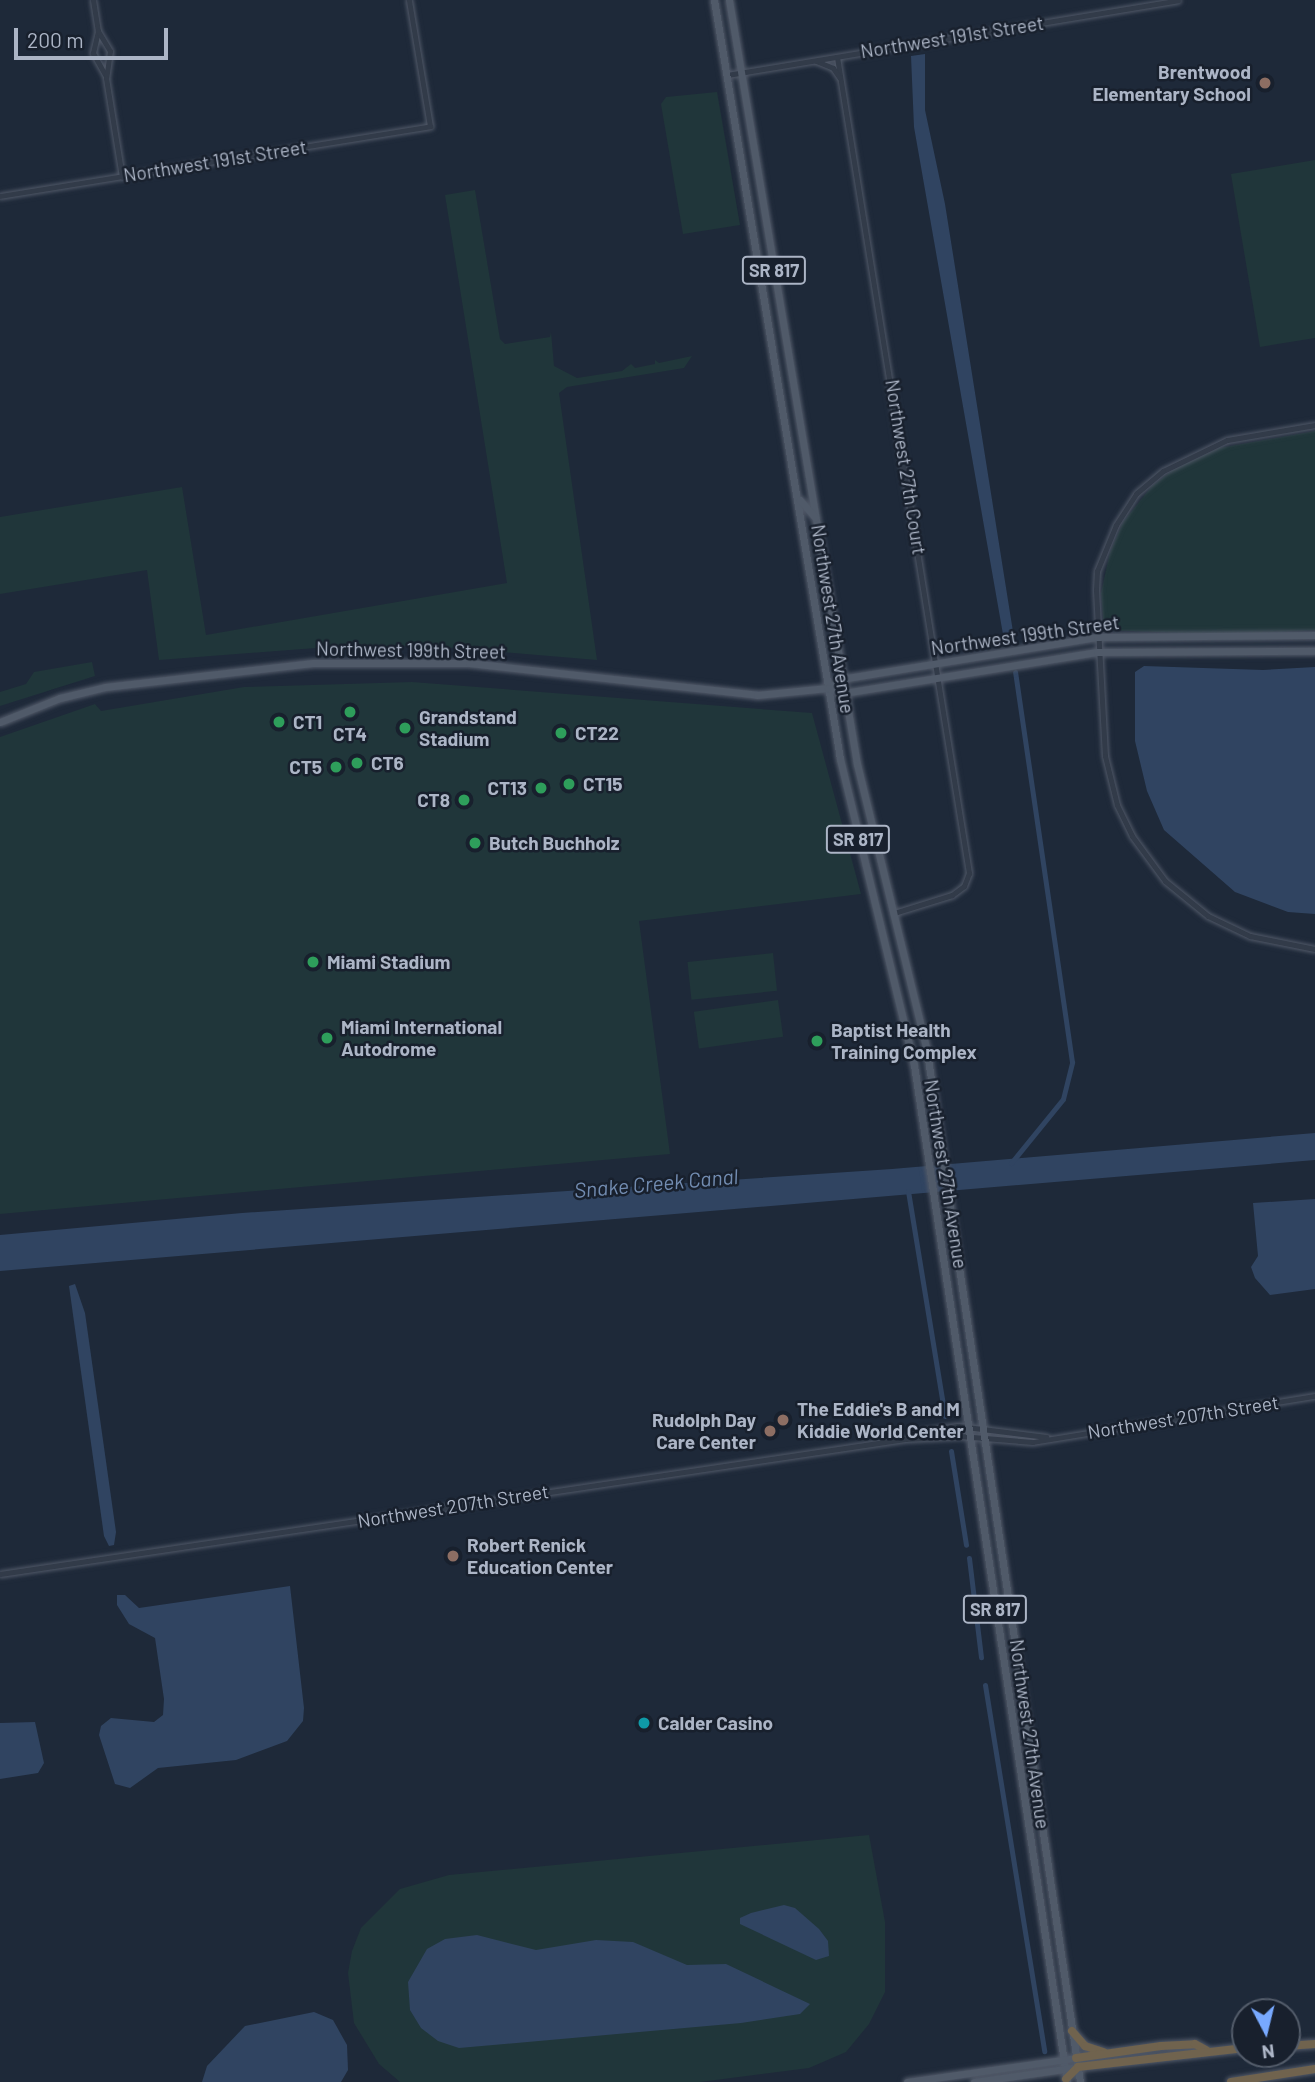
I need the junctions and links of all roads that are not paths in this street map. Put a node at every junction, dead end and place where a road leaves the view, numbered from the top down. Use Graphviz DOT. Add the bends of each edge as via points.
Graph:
graph roads {
  1 [pos="93,0"];
  2 [pos="409,0"];
  3 [pos="714,0"];
  4 [pos="729,0"];
  5 [pos="1178,0"];
  6 [pos="98,31"];
  7 [pos="106,44"];
  8 [pos="96,45"];
  9 [pos="108,57"];
  10 [pos="837,57"];
  11 [pos="97,58"];
  12 [pos="814,60"];
  13 [pos="741,73"];
  14 [pos="727,75"];
  15 [pos="106,78"];
  16 [pos="843,86"];
  17 [pos="122,177"];
  18 [pos="0,196"];
  19 [pos="1315,425"];
  20 [pos="796,493"];
  21 [pos="815,517"];
  22 [pos="1315,635"];
  23 [pos="1097,637"];
  24 [pos="1315,651"];
  25 [pos="1097,652"];
  26 [pos="938,662"];
  27 [pos="940,677"];
  28 [pos="841,679"];
  29 [pos="828,688"];
  30 [pos="844,692"];
  31 [pos="0,722"];
  32 [pos="873,837"];
  33 [pos="858,841"];
  34 [pos="894,913"];
  35 [pos="1315,949"];
  36 [pos="913,986"];
  37 [pos="898,988"];
  38 [pos="1315,1396"];
  39 [pos="968,1427"];
  40 [pos="983,1430"];
  41 [pos="1051,1437"];
  42 [pos="905,1438"];
  43 [pos="969,1438"];
  44 [pos="985,1440"];
  45 [pos="999,1546"];
  46 [pos="986,1548"];
  47 [pos="0,1574"];
  48 [pos="1045,1850"];
  49 [pos="1034,1865"];
  50 [pos="1049,1876"];
  51 [pos="1045,1954"];
  52 [pos="1064,1972"];
  53 [pos="1072,2031"];
  54 [pos="1231,2049"];
  55 [pos="1206,2050"];
  56 [pos="1104,2052"];
  57 [pos="1061,2060"];
  58 [pos="1077,2063"];
  59 [pos="1064,2069"];
  60 [pos="1315,2069"];
  61 [pos="1066,2080"];
  62 [pos="907,2082"];
  63 [pos="974,2082"];
  64 [pos="1080,2082"];
  65 [pos="1231,2082"];
  1 -- 6 [label="street"];
  2 -- 17 [label="street, Northwest 191st Street" via="430,126"];
  3 -- 14 [label="main road, Northwest 27th Avenue / SR 817"];
  4 -- 13 [label="main road, Northwest 27th Avenue / SR 817"];
  5 -- 10 [label="street, Northwest 191st Street"];
  6 -- 7 [label="street"];
  6 -- 8 [label="street"];
  7 -- 8 [label="street"];
  7 -- 9 [label="street"];
  8 -- 11 [label="street"];
  9 -- 11 [label="street"];
  9 -- 15 [label="street"];
  10 -- 12 [label="street, Northwest 191st Street"];
  10 -- 16 [label="street, Northwest 27th Court"];
  11 -- 15 [label="street"];
  12 -- 13 [label="street, Northwest 191st Street"];
  12 -- 16 [label="street" via="833,68"];
  13 -- 14 [label="street, Northwest 191st Street"];
  13 -- 21 [label="main road, Northwest 27th Avenue / SR 817"];
  14 -- 20 [label="main road, Northwest 27th Avenue / SR 817"];
  15 -- 17 [label="street"];
  16 -- 26 [label="street, Northwest 27th Court"];
  17 -- 18 [label="street, Northwest 191st Street"];
  19 -- 23 [label="street" via="1227,440 1176,462 1136,494 1116,525 1097,571"];
  20 -- 21 [label="main road" via="806,512"];
  20 -- 29 [label="main road, Northwest 27th Avenue / SR 817"];
  21 -- 28 [label="main road, Northwest 27th Avenue / SR 817"];
  22 -- 23 [label="main road, Northwest 199th Street"];
  23 -- 25 [label="street"];
  23 -- 26 [label="main road, Northwest 199th Street"];
  24 -- 25 [label="main road, Northwest 199th Street"];
  25 -- 27 [label="main road, Northwest 199th Street"];
  25 -- 35 [label="street" via="1105,755 1117,805 1152,866 1208,916 1250,936"];
  26 -- 27 [label="street, Northwest 27th Court"];
  26 -- 28 [label="main road, Northwest 199th Street"];
  27 -- 30 [label="main road, Northwest 199th Street"];
  27 -- 34 [label="street, Northwest 27th Court" via="969,878 951,895"];
  28 -- 29 [label="main road, Northwest 199th Street"];
  28 -- 30 [label="main road, Northwest 27th Avenue / SR 817"];
  29 -- 30 [label="main road, Northwest 199th Street"];
  29 -- 31 [label="main road, Northwest 199th Street" via="738,694 469,663 313,663 105,687 60,698"];
  29 -- 33 [label="main road, Northwest 27th Avenue / SR 817"];
  30 -- 32 [label="main road, Northwest 27th Avenue / SR 817"];
  32 -- 33 [label="main road"];
  32 -- 34 [label="main road, Northwest 27th Avenue / SR 817"];
  33 -- 37 [label="main road, Northwest 27th Avenue / SR 817"];
  34 -- 36 [label="main road, Northwest 27th Avenue / SR 817"];
  36 -- 37 [label="main road"];
  36 -- 40 [label="main road, Northwest 27th Avenue / SR 817"];
  37 -- 39 [label="main road, Northwest 27th Avenue / SR 817"];
  38 -- 41 [label="street, Northwest 207th Street"];
  39 -- 40 [label="street, Northwest 207th Street"];
  39 -- 42 [label="street, Northwest 207th Street" via="918,1432"];
  39 -- 43 [label="main road, Northwest 27th Avenue / SR 817"];
  40 -- 41 [label="street, Northwest 207th Street"];
  40 -- 44 [label="main road, Northwest 27th Avenue / SR 817"];
  41 -- 44 [label="street, Northwest 207th Street" via="1032,1443"];
  42 -- 43 [label="street, Northwest 207th Street"];
  42 -- 47 [label="street, Northwest 207th Street"];
  43 -- 44 [label="street, Northwest 207th Street"];
  43 -- 46 [label="main road, Northwest 27th Avenue / SR 817"];
  44 -- 45 [label="main road, Northwest 27th Avenue / SR 817"];
  45 -- 46 [label="main road"];
  45 -- 48 [label="main road, Northwest 27th Avenue / SR 817"];
  46 -- 49 [label="main road, Northwest 27th Avenue / SR 817"];
  48 -- 49 [label="main road"];
  48 -- 50 [label="main road, Northwest 27th Avenue / SR 817"];
  49 -- 50 [label="main road"];
  49 -- 51 [label="main road, Northwest 27th Avenue / SR 817"];
  50 -- 52 [label="main road, Northwest 27th Avenue / SR 817"];
  51 -- 52 [label="main road" via="1052,1967"];
  51 -- 57 [label="main road, Northwest 27th Avenue / SR 817"];
  52 -- 53 [label="main road, Northwest 27th Avenue / SR 817"];
  53 -- 56 [label="highway" via="1084,2046"];
  53 -- 58 [label="main road, Northwest 27th Avenue / SR 817"];
  54 -- 55 [label="highway"];
  55 -- 56 [label="highway" via="1191,2044"];
  55 -- 58 [label="highway"];
  56 -- 58 [label="highway"];
  57 -- 58 [label="main road"];
  57 -- 59 [label="main road, Northwest 27th Avenue / SR 817"];
  57 -- 62 [label="main road"];
  58 -- 59 [label="main road"];
  58 -- 61 [label="highway"];
  58 -- 64 [label="main road, SR 817"];
  59 -- 61 [label="main road, SR 817"];
  59 -- 63 [label="main road"];
  60 -- 65 [label="highway"];
}
